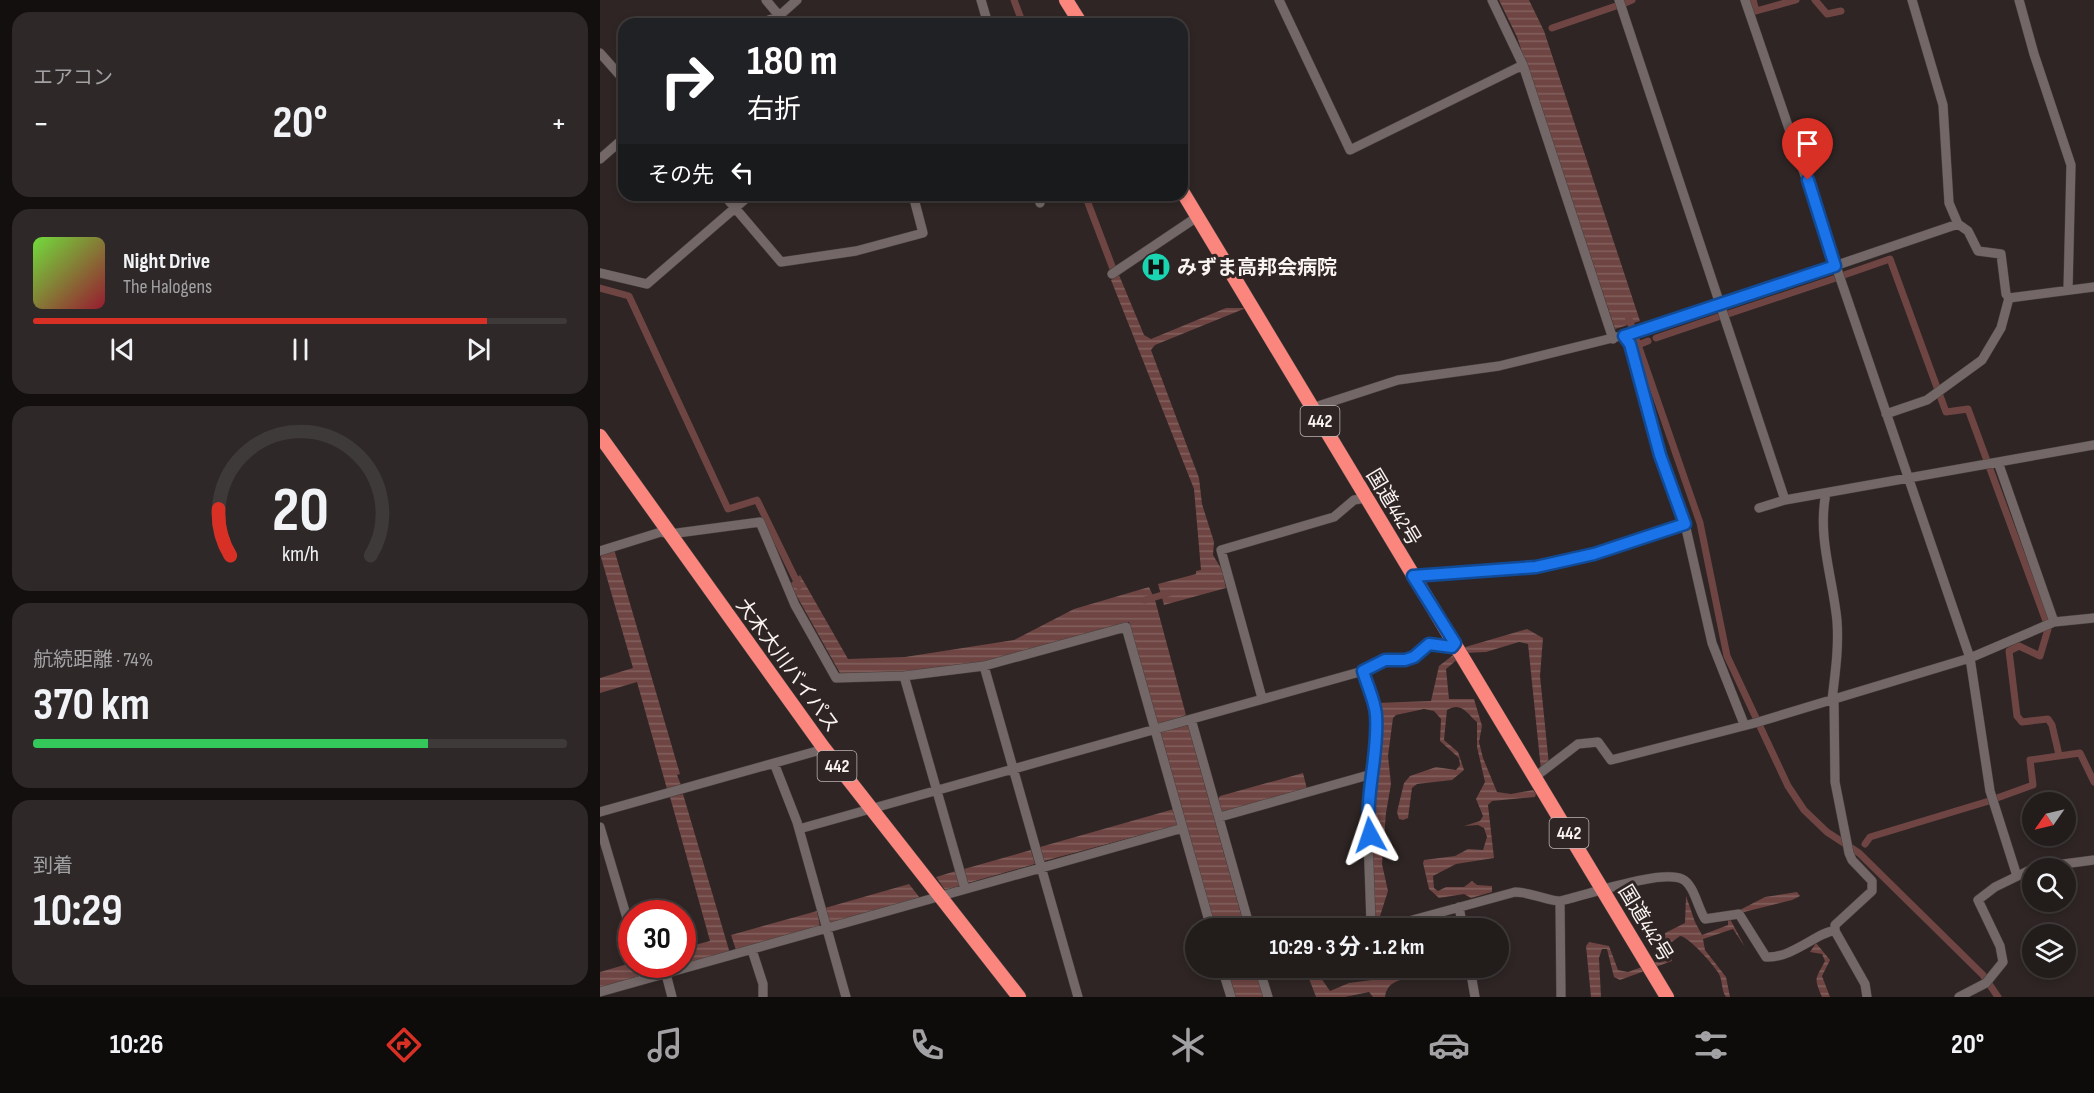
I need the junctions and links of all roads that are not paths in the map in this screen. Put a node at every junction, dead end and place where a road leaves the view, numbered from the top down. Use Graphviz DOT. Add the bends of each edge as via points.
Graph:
graph roads {
  1 [pos="766,0"];
  2 [pos="797,0"];
  3 [pos="981,0"];
  4 [pos="1066,0"];
  5 [pos="1279,0"];
  6 [pos="1492,0"];
  7 [pos="1619,0"];
  8 [pos="1745,0"];
  9 [pos="1912,0"];
  10 [pos="2019,0"];
  11 [pos="780,18"];
  12 [pos="784,18"];
  13 [pos="986,18"];
  14 [pos="1077,18"];
  15 [pos="600,53"];
  16 [pos="1523,65"];
  17 [pos="618,73"];
  18 [pos="618,143"];
  19 [pos="600,159"];
  20 [pos="729,201"];
  21 [pos="743,201"];
  22 [pos="915,201"];
  23 [pos="1188,201"];
  24 [pos="735,208"];
  25 [pos="1197,217"];
  26 [pos="1959,225"];
  27 [pos="1835,266"];
  28 [pos="600,273"];
  29 [pos="1112,274"];
  30 [pos="2094,287"];
  31 [pos="2068,290"];
  32 [pos="2009,298"];
  33 [pos="1719,305"];
  34 [pos="1626,335"];
  35 [pos="1613,339"];
  36 [pos="1312,408"];
  37 [pos="1886,414"];
  38 [pos="600,436"];
  39 [pos="2094,445"];
  40 [pos="600,447"];
  41 [pos="1995,462"];
  42 [pos="1909,478"];
  43 [pos="1826,493"];
  44 [pos="1366,498"];
  45 [pos="1785,500"];
  46 [pos="1759,508"];
  47 [pos="1685,524"];
  48 [pos="662,528"];
  49 [pos="600,551"];
  50 [pos="1413,576"];
  51 [pos="2094,618"];
  52 [pos="2054,622"];
  53 [pos="1457,646"];
  54 [pos="1970,658"];
  55 [pos="984,666"];
  56 [pos="1363,671"];
  57 [pos="904,676"];
  58 [pos="1262,698"];
  59 [pos="1833,699"];
  60 [pos="1189,719"];
  61 [pos="1744,724"];
  62 [pos="1157,728"];
  63 [pos="817,751"];
  64 [pos="774,763"];
  65 [pos="1013,768"];
  66 [pos="1372,774"];
  67 [pos="1535,777"];
  68 [pos="937,790"];
  69 [pos="867,810"];
  70 [pos="600,812"];
  71 [pos="1220,818"];
  72 [pos="600,827"];
  73 [pos="1183,828"];
  74 [pos="799,829"];
  75 [pos="2094,860"];
  76 [pos="2076,863"];
  77 [pos="1041,867"];
  78 [pos="2022,874"];
  79 [pos="2017,876"];
  80 [pos="965,889"];
  81 [pos="1604,890"];
  82 [pos="935,897"];
  83 [pos="622,900"];
  84 [pos="1560,901"];
  85 [pos="1459,907"];
  86 [pos="1208,918"];
  87 [pos="1247,918"];
  88 [pos="1461,918"];
  89 [pos="826,928"];
  90 [pos="1835,931"];
  91 [pos="752,950"];
  92 [pos="696,965"];
  93 [pos="640,978"];
  94 [pos="671,978"];
  95 [pos="1225,978"];
  96 [pos="1261,978"];
  97 [pos="1471,978"];
  98 [pos="600,992"];
  99 [pos="672,997"];
  100 [pos="763,997"];
  101 [pos="846,997"];
  102 [pos="1010,997"];
  103 [pos="1019,997"];
  104 [pos="1078,997"];
  105 [pos="1231,997"];
  106 [pos="1268,997"];
  107 [pos="1474,997"];
  108 [pos="1561,997"];
  109 [pos="1667,997"];
  110 [pos="1867,997"];
  111 [pos="1959,997"];
  1 -- 11 [label="street"];
  2 -- 12 [label="street"];
  3 -- 13 [label="street"];
  4 -- 14 [label="highway"];
  5 -- 16 [label="street" via="1350,150"];
  6 -- 16 [label="street"];
  7 -- 33 [label="street"];
  8 -- 27 [label="street"];
  9 -- 26 [label="street" via="1939,83 1949,203"];
  10 -- 31 [label="street" via="2071,165"];
  15 -- 17 [label="street"];
  16 -- 35 [label="street"];
  18 -- 19 [label="street"];
  20 -- 24 [label="street"];
  21 -- 24 [label="street"];
  22 -- 24 [label="street" via="923,233 856,250 781,262"];
  23 -- 25 [label="highway, 国道442号 / 442"];
  24 -- 28 [label="street" via="647,284"];
  25 -- 29 [label="street"];
  25 -- 36 [label="highway, 国道442号 / 442"];
  26 -- 27 [label="street"];
  26 -- 32 [label="street" via="1968,231 1978,251 2001,254"];
  27 -- 33 [label="street"];
  27 -- 37 [label="street"];
  30 -- 31 [label="street"];
  31 -- 32 [label="street"];
  32 -- 37 [label="street" via="2001,328 1982,360 1933,396"];
  33 -- 34 [label="street"];
  33 -- 45 [label="street"];
  34 -- 35 [label="street"];
  34 -- 47 [label="street" via="1660,455"];
  35 -- 36 [label="street" via="1473,371 1398,380"];
  36 -- 44 [label="highway, 国道442号 / 442"];
  37 -- 42 [label="street"];
  38 -- 48 [label="highway, 大木大川バイパス / 442"];
  39 -- 41 [label="street"];
  40 -- 48 [label="highway, 大木大川バイパス / 442"];
  41 -- 42 [label="street"];
  41 -- 52 [label="street"];
  42 -- 43 [label="street"];
  42 -- 54 [label="street"];
  43 -- 45 [label="street"];
  43 -- 59 [label="street" via="1822,536 1837,620"];
  44 -- 50 [label="highway, 国道442号 / 442"];
  44 -- 58 [label="street" via="1354,500 1334,517 1221,550"];
  45 -- 46 [label="street"];
  47 -- 50 [label="street" via="1605,551 1536,567"];
  47 -- 61 [label="street" via="1712,643"];
  48 -- 49 [label="street"];
  48 -- 57 [label="street" via="760,522 795,605 836,678"];
  48 -- 63 [label="highway, 大木大川バイパス / 442"];
  48 -- 69 [label="highway, 大木大川バイパス / 442"];
  50 -- 53 [label="highway, 国道442号 / 442"];
  51 -- 52 [label="street"];
  52 -- 54 [label="street"];
  53 -- 56 [label="street" via="1429,644 1414,657 1385,660"];
  53 -- 67 [label="highway, 国道442号 / 442"];
  54 -- 59 [label="street"];
  54 -- 79 [label="street" via="1990,790"];
  55 -- 57 [label="street"];
  55 -- 62 [label="street" via="1126,627"];
  55 -- 65 [label="street"];
  56 -- 58 [label="street"];
  56 -- 66 [label="street" via="1376,714"];
  57 -- 68 [label="street"];
  58 -- 60 [label="street"];
  59 -- 61 [label="street"];
  59 -- 90 [label="street" via="1835,782 1849,853 1872,881 1872,891 1835,925"];
  60 -- 62 [label="street"];
  60 -- 71 [label="street"];
  61 -- 67 [label="street" via="1611,760 1598,742 1578,744"];
  62 -- 65 [label="street"];
  62 -- 73 [label="street"];
  63 -- 64 [label="street"];
  63 -- 69 [label="highway, 大木大川バイパス / 442"];
  64 -- 70 [label="street"];
  64 -- 74 [label="street"];
  65 -- 68 [label="street"];
  65 -- 77 [label="street"];
  66 -- 71 [label="street"];
  66 -- 85 [label="street" via="1367,807 1371,923 1398,924"];
  67 -- 81 [label="highway, 国道442号 / 442"];
  68 -- 69 [label="street"];
  68 -- 80 [label="street"];
  69 -- 74 [label="street"];
  69 -- 82 [label="highway, 大木大川バイパス / 442"];
  71 -- 87 [label="street"];
  72 -- 83 [label="street"];
  73 -- 77 [label="street"];
  73 -- 86 [label="street"];
  74 -- 89 [label="street"];
  75 -- 76 [label="street"];
  77 -- 80 [label="street"];
  77 -- 104 [label="street"];
  78 -- 79 [label="street"];
  79 -- 111 [label="street" via="1978,900 2004,954 2002,966 1988,981"];
  80 -- 82 [label="street"];
  81 -- 84 [label="street"];
  81 -- 90 [label="street" via="1618,884 1682,878 1705,919 1739,914 1759,949 1769,958"];
  81 -- 109 [label="highway, 国道442号 / 442"];
  82 -- 89 [label="street"];
  82 -- 102 [label="highway, 大木大川バイパス / 442"];
  82 -- 103 [label="highway, 大木大川バイパス / 442"];
  84 -- 85 [label="street" via="1515,892"];
  84 -- 108 [label="street"];
  85 -- 88 [label="street"];
  89 -- 91 [label="street"];
  89 -- 101 [label="street"];
  90 -- 110 [label="street" via="1865,984"];
  91 -- 92 [label="street"];
  91 -- 100 [label="street"];
  93 -- 98 [label="street"];
  94 -- 99 [label="street"];
  95 -- 105 [label="street"];
  96 -- 106 [label="street"];
  97 -- 107 [label="street"];
}
